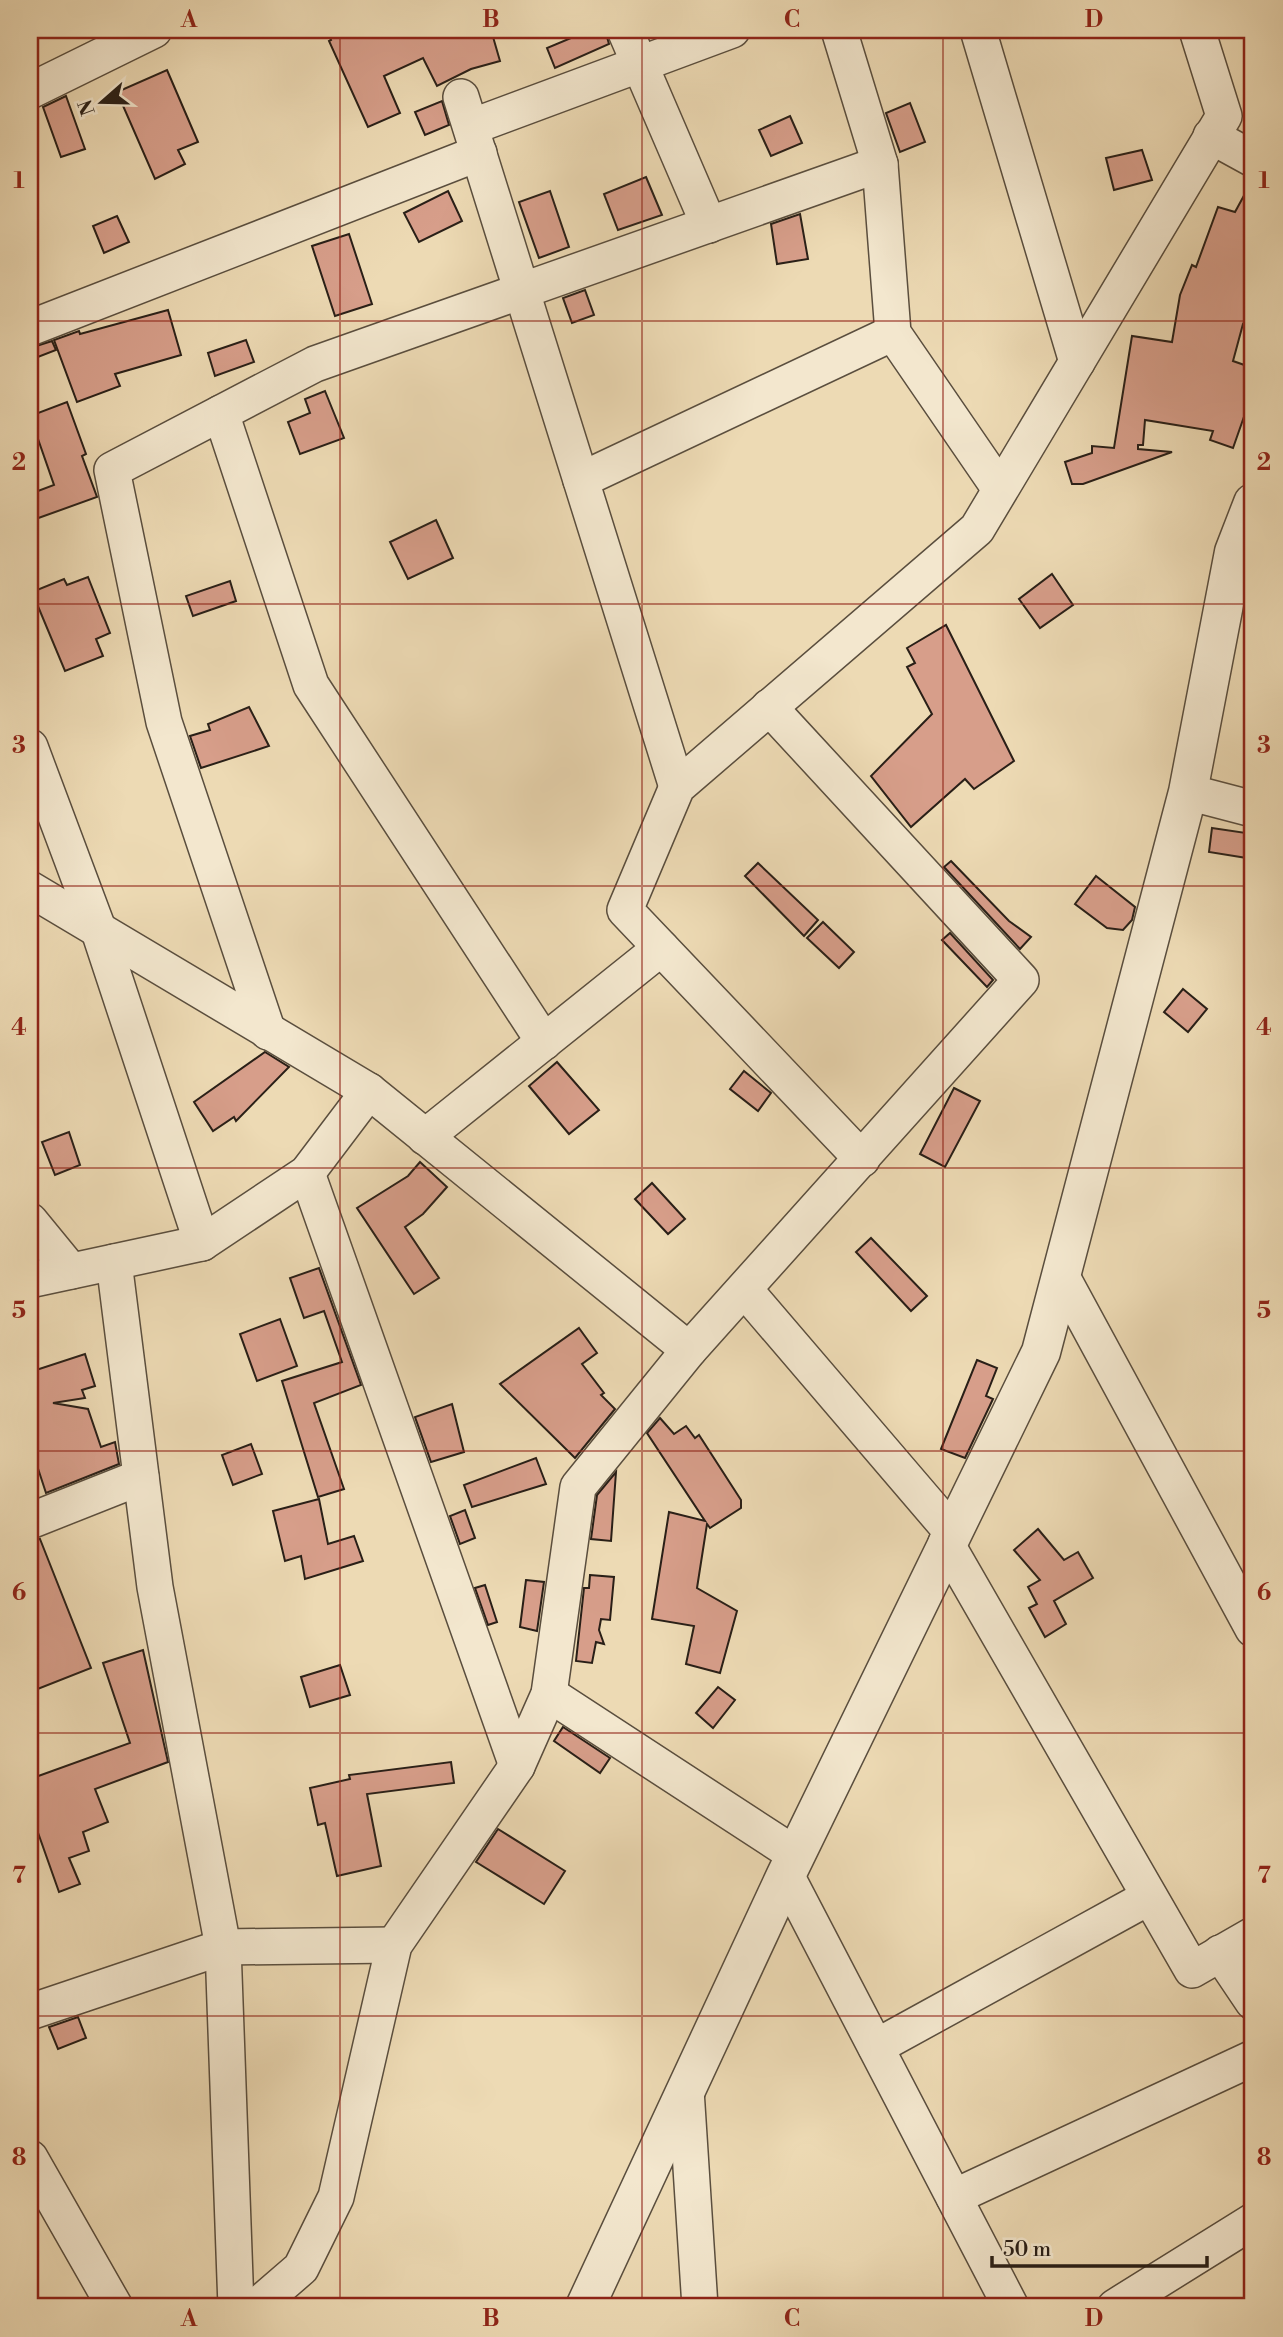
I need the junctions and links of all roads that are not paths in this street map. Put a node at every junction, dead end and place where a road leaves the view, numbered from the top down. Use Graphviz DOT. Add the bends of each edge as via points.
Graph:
graph roads {
  1 [pos="154,30"];
  2 [pos="625,30"];
  3 [pos="732,30"];
  4 [pos="839,30"];
  5 [pos="978,30"];
  6 [pos="1197,30"];
  7 [pos="640,64"];
  8 [pos="30,91"];
  9 [pos="471,126"];
  10 [pos="1212,136"];
  11 [pos="1253,159"];
  12 [pos="880,164"];
  13 [pos="709,225"];
  14 [pos="522,291"];
  15 [pos="30,328"];
  16 [pos="893,333"];
  17 [pos="1077,362"];
  18 [pos="221,413"];
  19 [pos="581,480"];
  20 [pos="1000,489"];
  21 [pos="1253,503"];
  22 [pos="769,708"];
  23 [pos="30,747"];
  24 [pos="677,787"];
  25 [pos="1188,792"];
  26 [pos="1253,809"];
  27 [pos="30,889"];
  28 [pos="100,934"];
  29 [pos="661,948"];
  30 [pos="268,1032"];
  31 [pos="544,1042"];
  32 [pos="369,1091"];
  33 [pos="425,1137"];
  34 [pos="862,1159"];
  35 [pos="307,1172"];
  36 [pos="30,1221"];
  37 [pos="202,1244"];
  38 [pos="114,1262"];
  39 [pos="71,1271"];
  40 [pos="1061,1275"];
  41 [pos="30,1280"];
  42 [pos="745,1290"];
  43 [pos="689,1350"];
  44 [pos="141,1477"];
  45 [pos="30,1521"];
  46 [pos="949,1537"];
  47 [pos="1253,1629"];
  48 [pos="549,1694"];
  49 [pos="517,1766"];
  50 [pos="791,1865"];
  51 [pos="1149,1897"];
  52 [pos="1253,1935"];
  53 [pos="394,1945"];
  54 [pos="223,1947"];
  55 [pos="1220,1953"];
  56 [pos="1253,2002"];
  57 [pos="30,2012"];
  58 [pos="876,2047"];
  59 [pos="1253,2059"];
  60 [pos="686,2090"];
  61 [pos="30,2158"];
  62 [pos="954,2196"];
  63 [pos="1253,2221"];
  64 [pos="115,2307"];
  65 [pos="236,2307"];
  66 [pos="257,2307"];
  67 [pos="586,2307"];
  68 [pos="700,2307"];
  69 [pos="1011,2307"];
  70 [pos="1115,2307"];
  1 -- 8 [label="street"];
  2 -- 7 [label="street"];
  3 -- 7 [label="street"];
  4 -- 12 [label="street"];
  5 -- 17 [label="street"];
  6 -- 10 [label="street" via="1224,116"];
  7 -- 9 [label="street"];
  7 -- 13 [label="street"];
  9 -- 14 [label="street"];
  9 -- 15 [label="street"];
  10 -- 11 [label="street"];
  10 -- 17 [label="street"];
  12 -- 13 [label="street"];
  12 -- 16 [label="street"];
  13 -- 14 [label="street"];
  14 -- 18 [label="street" via="315,364"];
  14 -- 19 [label="street"];
  16 -- 19 [label="street"];
  16 -- 20 [label="street"];
  17 -- 20 [label="street"];
  18 -- 30 [label="street" via="112,470 164,722"];
  18 -- 31 [label="street" via="311,685"];
  19 -- 24 [label="street"];
  20 -- 22 [label="street" via="977,529"];
  21 -- 25 [label="street" via="1234,552"];
  22 -- 24 [label="street"];
  22 -- 34 [label="street" via="1021,980"];
  23 -- 28 [label="street"];
  24 -- 29 [label="street" via="625,910"];
  25 -- 26 [label="street"];
  25 -- 40 [label="street"];
  27 -- 28 [label="street"];
  28 -- 30 [label="street"];
  28 -- 37 [label="street"];
  29 -- 31 [label="street"];
  29 -- 34 [label="street"];
  30 -- 32 [label="street"];
  31 -- 33 [label="street"];
  32 -- 33 [label="street"];
  32 -- 35 [label="street"];
  33 -- 43 [label="street"];
  34 -- 42 [label="street"];
  35 -- 37 [label="street"];
  35 -- 49 [label="street"];
  36 -- 39 [label="street"];
  37 -- 38 [label="street"];
  38 -- 39 [label="street"];
  38 -- 44 [label="street"];
  39 -- 41 [label="street"];
  40 -- 46 [label="street" via="1041,1352"];
  40 -- 47 [label="street"];
  42 -- 43 [label="street"];
  42 -- 46 [label="street"];
  43 -- 48 [label="street" via="578,1486"];
  44 -- 45 [label="street"];
  44 -- 54 [label="street" via="155,1587"];
  46 -- 50 [label="street"];
  46 -- 51 [label="street"];
  48 -- 49 [label="street"];
  48 -- 50 [label="street"];
  49 -- 53 [label="street"];
  50 -- 58 [label="street"];
  50 -- 60 [label="street"];
  51 -- 55 [label="street" via="1192,1970"];
  51 -- 58 [label="street"];
  52 -- 55 [label="street"];
  53 -- 54 [label="street"];
  53 -- 66 [label="street" via="336,2197 301,2268"];
  54 -- 57 [label="street"];
  54 -- 65 [label="street"];
  55 -- 56 [label="street"];
  58 -- 62 [label="street"];
  59 -- 62 [label="street"];
  60 -- 67 [label="street"];
  60 -- 68 [label="street"];
  61 -- 64 [label="street"];
  62 -- 69 [label="street"];
  63 -- 70 [label="street"];
}
